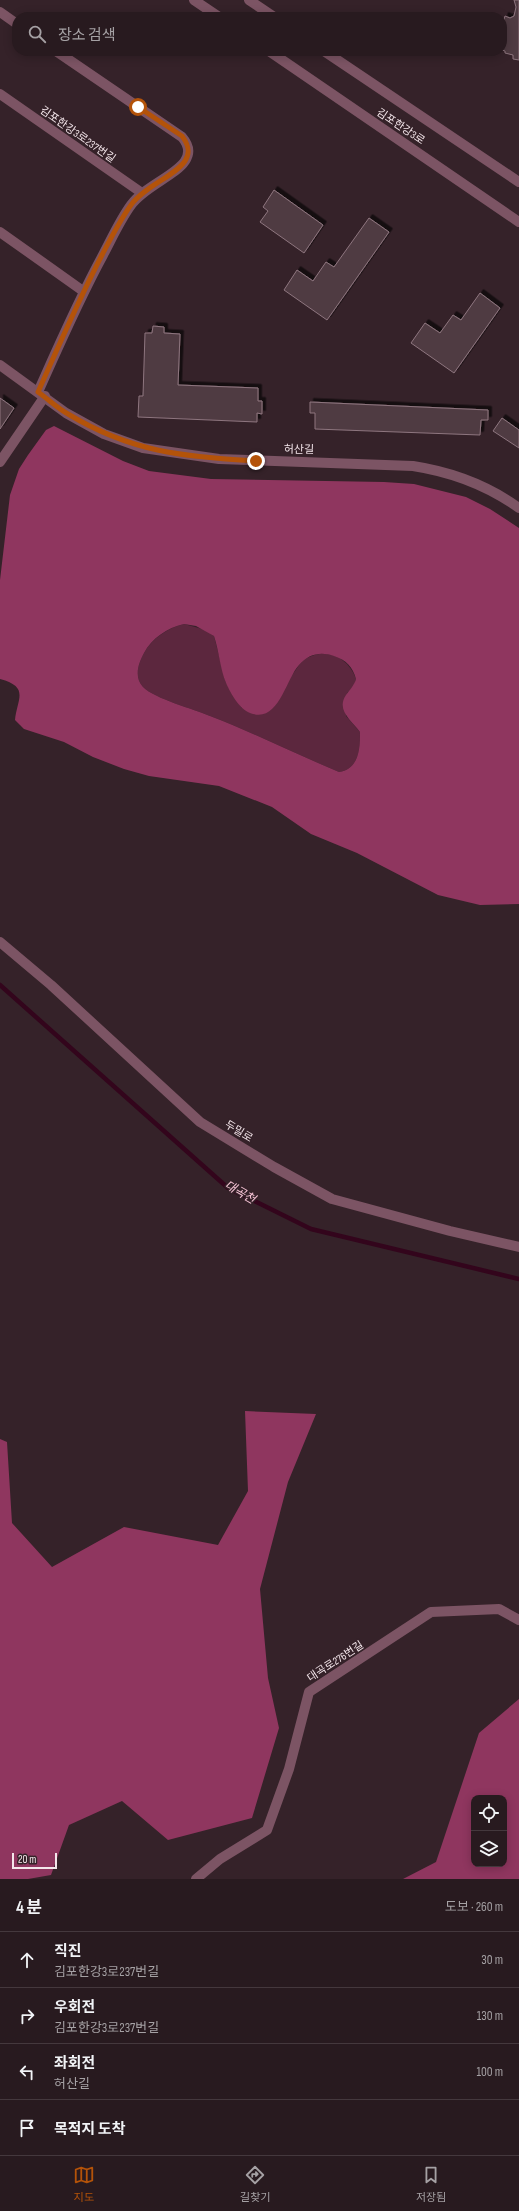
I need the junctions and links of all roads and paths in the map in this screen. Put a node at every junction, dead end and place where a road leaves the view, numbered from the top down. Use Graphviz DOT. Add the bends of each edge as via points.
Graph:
graph roads {
  1 [pos="194,0"];
  2 [pos="249,0"];
  3 [pos="0,12"];
  4 [pos="212,12"];
  5 [pos="267,12"];
  6 [pos="12,20"];
  7 [pos="63,56"];
  8 [pos="276,56"];
  9 [pos="331,56"];
  10 [pos="0,94"];
  11 [pos="519,182"];
  12 [pos="142,193"];
  13 [pos="519,222"];
  14 [pos="0,232"];
  15 [pos="83,291"];
  16 [pos="0,365"];
  17 [pos="41,394"];
  18 [pos="0,462"];
  19 [pos="519,508"];
  20 [pos="0,942"];
  21 [pos="519,1247"];
  22 [pos="519,1620"];
  23 [pos="196,1879"];
  1 -- 4 [label="street"];
  2 -- 5 [label="street"];
  3 -- 6 [label="street"];
  7 -- 12 [label="street" via="182,136 186,142 188,154 185,161"];
  8 -- 13 [label="street, 김포한강3로"];
  9 -- 11 [label="street, 김포한강3로"];
  10 -- 12 [label="street, 김포한강3로237번길"];
  12 -- 15 [label="street" via="124,216"];
  14 -- 15 [label="street"];
  15 -- 17 [label="street"];
  16 -- 17 [label="street"];
  17 -- 18 [label="street"];
  17 -- 19 [label="street, 허산길" via="89,426 122,442 143,448 219,459 380,464 425,468 477,484"];
  20 -- 21 [label="street, 두밀로" via="52,985 200,1122 274,1167 332,1199"];
  22 -- 23 [label="street, 대곡로276번길" via="499,1609 431,1612 309,1692 290,1770 267,1830 220,1859"];
}
